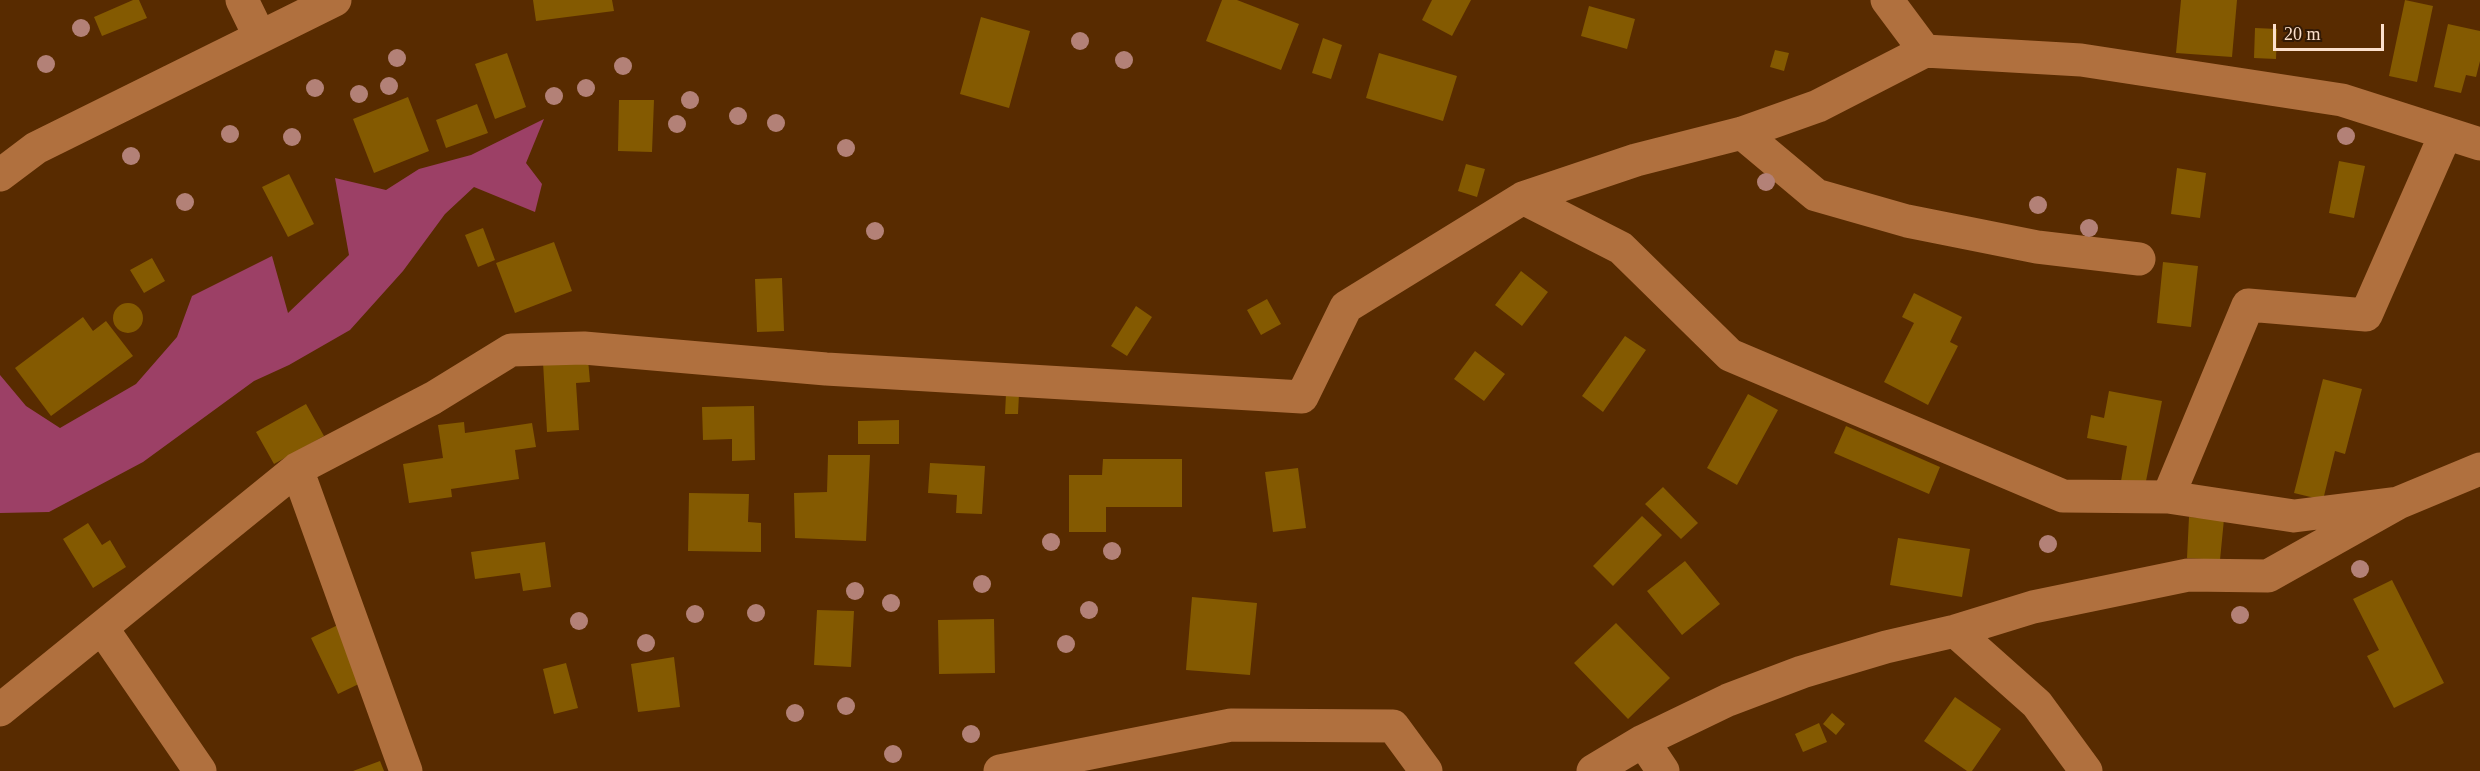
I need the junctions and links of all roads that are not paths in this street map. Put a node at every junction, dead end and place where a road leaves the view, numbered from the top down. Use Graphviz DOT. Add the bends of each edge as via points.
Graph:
graph roads {
  1 [pos="242,0"];
  2 [pos="335,0"];
  3 [pos="1887,0"];
  4 [pos="260,37"];
  5 [pos="1925,51"];
  6 [pos="1742,133"];
  7 [pos="2446,133"];
  8 [pos="2480,144"];
  9 [pos="0,175"];
  10 [pos="1523,198"];
  11 [pos="2139,259"];
  12 [pos="297,469"];
  13 [pos="2480,469"];
  14 [pos="2168,497"];
  15 [pos="2398,503"];
  16 [pos="102,628"];
  17 [pos="1954,631"];
  18 [pos="0,710"];
  19 [pos="1643,741"];
  20 [pos="200,771"];
  21 [pos="406,771"];
  22 [pos="1000,771"];
  23 [pos="1426,771"];
  24 [pos="1593,771"];
  25 [pos="1663,771"];
  26 [pos="2086,771"];
  1 -- 4 [label="street"];
  2 -- 4 [label="street"];
  3 -- 5 [label="street"];
  4 -- 9 [label="street" via="36,148"];
  5 -- 6 [label="street" via="1818,106"];
  5 -- 7 [label="street" via="2081,60 2342,100"];
  6 -- 10 [label="street" via="1636,160"];
  6 -- 11 [label="street" via="1816,195 1907,221 2037,248"];
  7 -- 8 [label="street"];
  7 -- 14 [label="street" via="2366,315 2248,305"];
  10 -- 12 [label="street" via="1346,307 1302,397 826,369 584,348 511,350 433,398"];
  10 -- 14 [label="street" via="1621,248 1730,356 2063,496"];
  12 -- 16 [label="street"];
  12 -- 21 [label="street"];
  13 -- 15 [label="street"];
  14 -- 15 [label="street" via="2294,516"];
  15 -- 17 [label="street" via="2268,576 2188,575 2033,607"];
  16 -- 18 [label="street"];
  16 -- 20 [label="street"];
  17 -- 19 [label="street" via="1802,672 1728,700"];
  17 -- 26 [label="street" via="2037,704"];
  19 -- 24 [label="street"];
  19 -- 25 [label="street"];
  22 -- 23 [label="street" via="1231,725 1393,726"];
}
